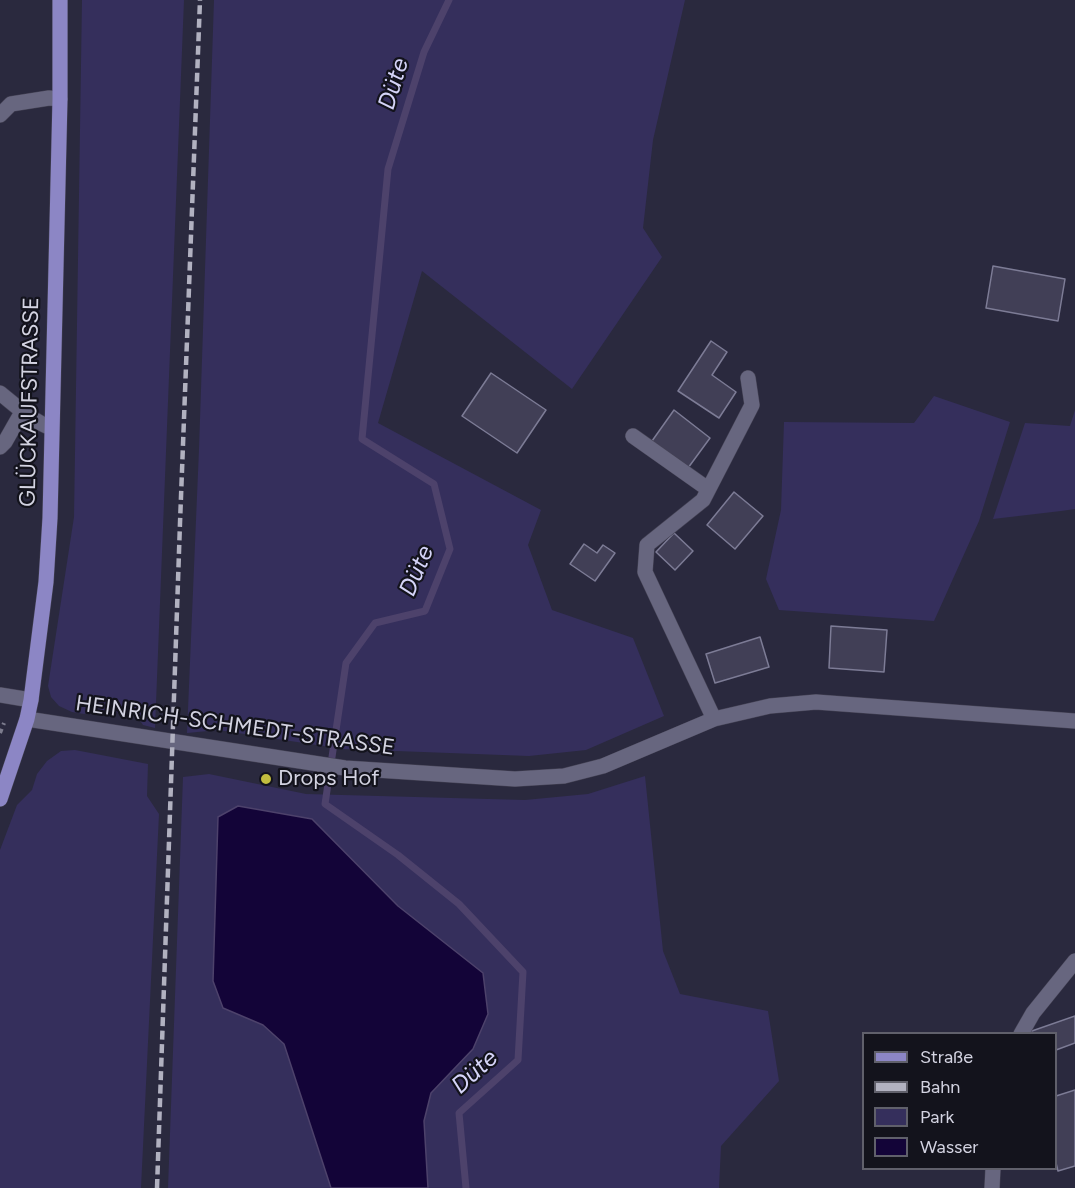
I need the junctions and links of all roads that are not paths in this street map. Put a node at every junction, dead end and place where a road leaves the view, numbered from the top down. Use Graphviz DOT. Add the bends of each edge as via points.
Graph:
graph roads {
  1 [pos="60,0"];
  2 [pos="60,99"];
  3 [pos="0,115"];
  4 [pos="748,378"];
  5 [pos="0,393"];
  6 [pos="22,412"];
  7 [pos="51,428"];
  8 [pos="633,436"];
  9 [pos="0,447"];
  10 [pos="708,489"];
  11 [pos="0,695"];
  12 [pos="31,700"];
  13 [pos="27,719"];
  14 [pos="714,719"];
  15 [pos="1075,721"];
  16 [pos="0,799"];
  17 [pos="1075,961"];
  18 [pos="1022,1032"];
  19 [pos="993,1170"];
  20 [pos="992,1188"];
  1 -- 2 [label="main road, GLÜCKAUFSTRASSE"];
  2 -- 3 [label="street" via="11,104"];
  2 -- 7 [label="main road, GLÜCKAUFSTRASSE"];
  4 -- 10 [label="street" via="752,405"];
  5 -- 6 [label="street"];
  6 -- 7 [label="street"];
  6 -- 9 [label="street"];
  7 -- 12 [label="main road, GLÜCKAUFSTRASSE" via="46,582"];
  8 -- 10 [label="street"];
  10 -- 14 [label="street" via="703,500 647,545 645,572"];
  11 -- 12 [label="street"];
  12 -- 13 [label="main road, GLÜCKAUFSTRASSE"];
  13 -- 14 [label="street, HEINRICH-SCHMEDT-STRASSE" via="309,764 515,779 564,776 603,766"];
  13 -- 16 [label="main road, GLÜCKAUFSTRASSE"];
  14 -- 15 [label="street, HEINRICH-SCHMEDT-STRASSE" via="770,706 816,702"];
  17 -- 18 [label="street"];
  19 -- 20 [label="street"];
}
